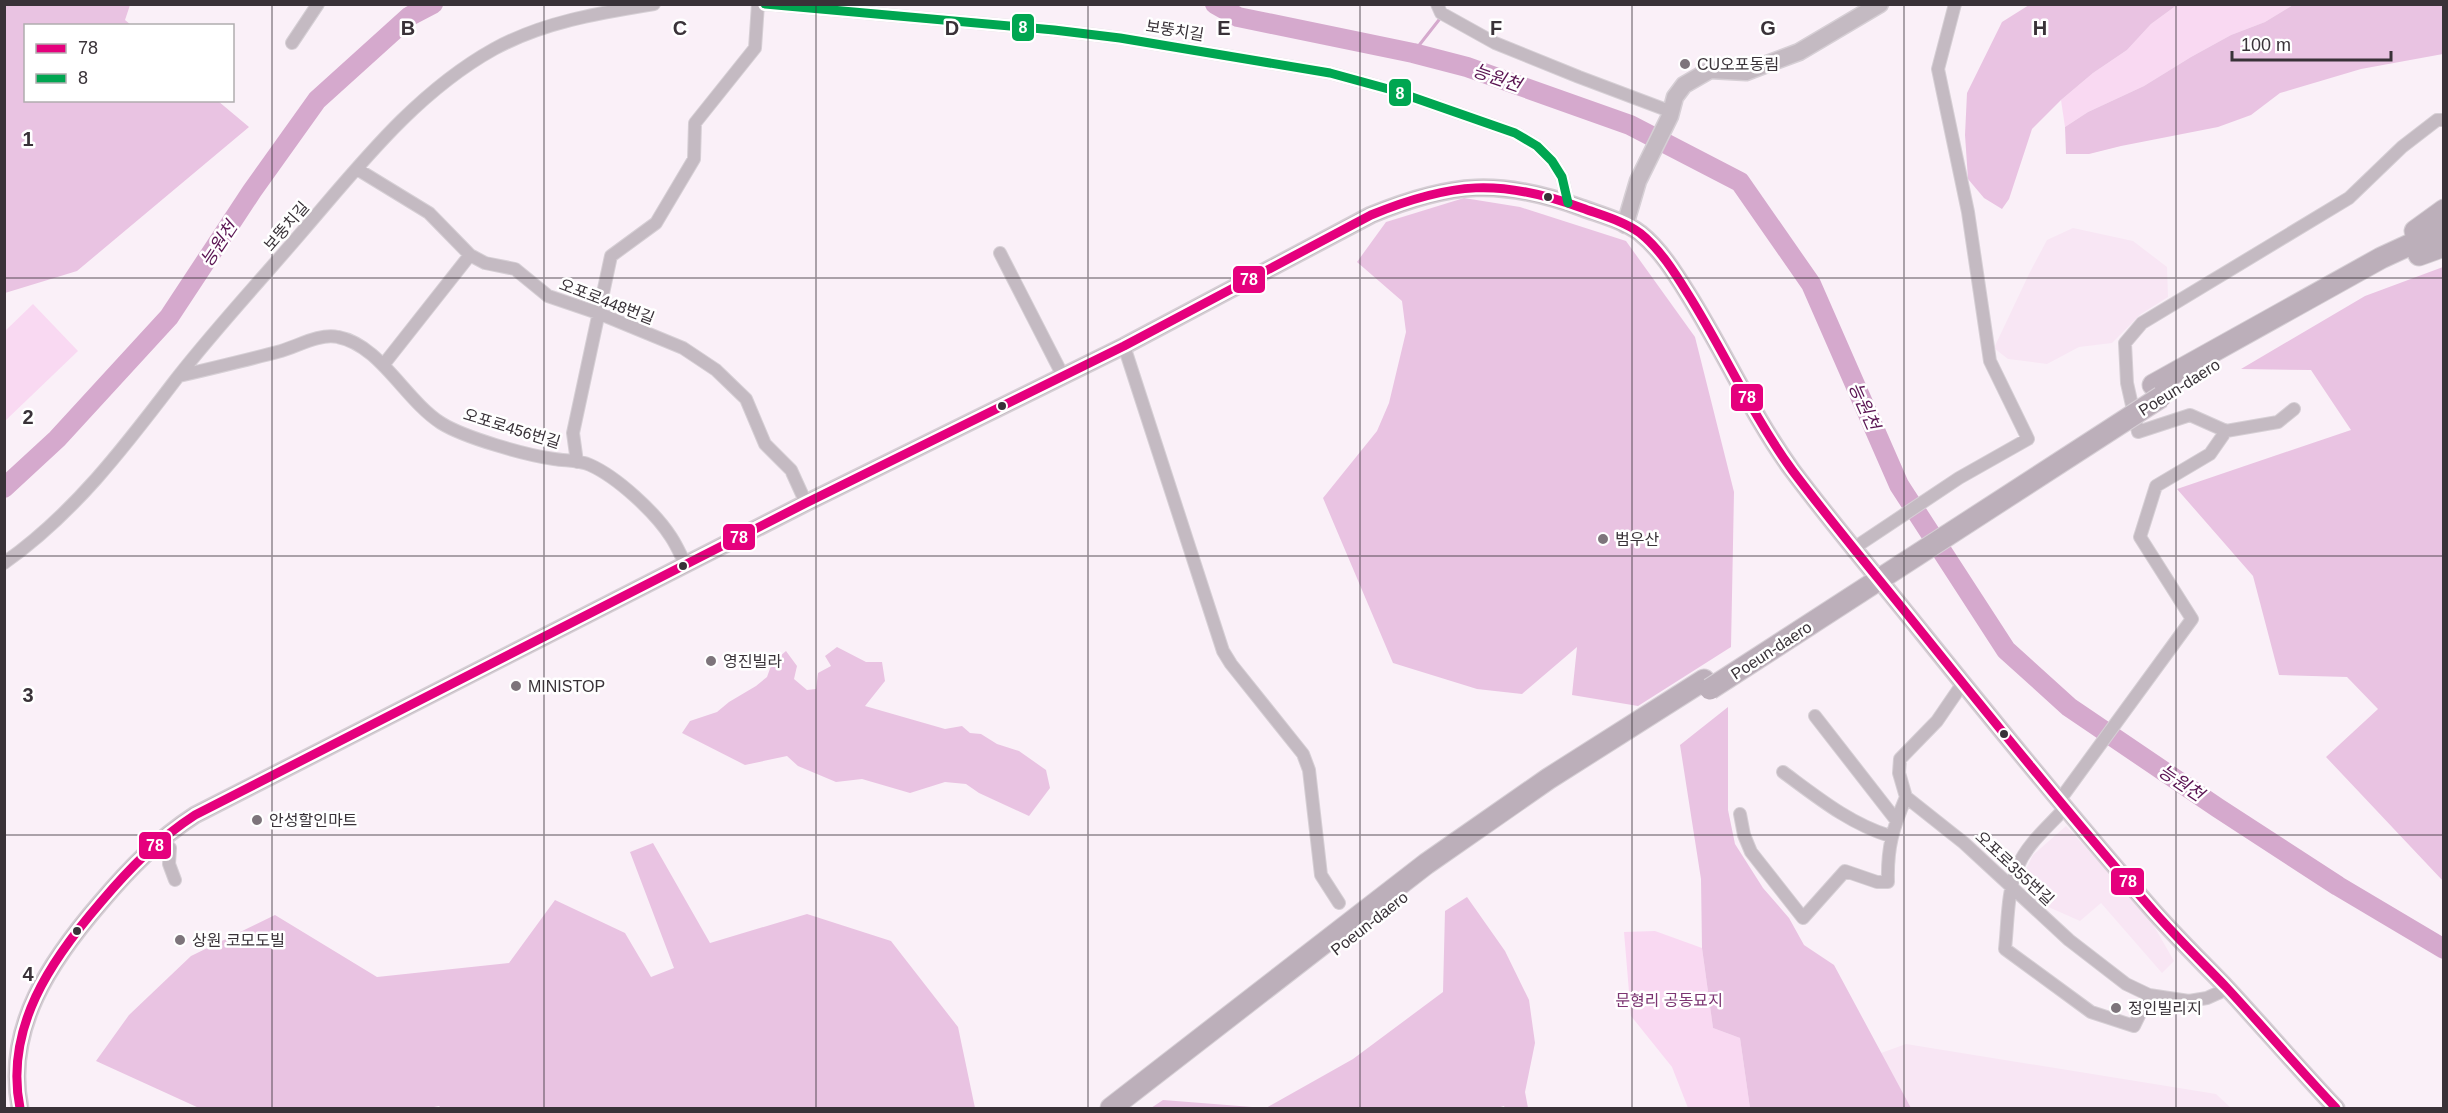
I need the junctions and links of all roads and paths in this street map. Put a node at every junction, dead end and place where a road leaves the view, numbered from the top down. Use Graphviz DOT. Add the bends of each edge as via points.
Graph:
graph roads {
  1 [pos="318,4"];
  2 [pos="654,4"];
  3 [pos="758,4"];
  4 [pos="765,4"];
  5 [pos="1880,4"];
  6 [pos="1955,4"];
  7 [pos="1439,9"];
  8 [pos="292,44"];
  9 [pos="1671,114"];
  10 [pos="2444,120"];
  11 [pos="357,169"];
  12 [pos="1568,203"];
  13 [pos="2444,210"];
  14 [pos="1625,225"];
  15 [pos="2444,229"];
  16 [pos="2444,245"];
  17 [pos="1000,253"];
  18 [pos="470,255"];
  19 [pos="598,313"];
  20 [pos="2279,314"];
  21 [pos="1124,346"];
  22 [pos="384,364"];
  23 [pos="179,376"];
  24 [pos="1064,376"];
  25 [pos="2157,391"];
  26 [pos="2294,409"];
  27 [pos="2226,431"];
  28 [pos="577,462"];
  29 [pos="806,503"];
  30 [pos="1854,548"];
  31 [pos="4,563"];
  32 [pos="686,565"];
  33 [pos="1963,683"];
  34 [pos="1707,684"];
  35 [pos="1815,716"];
  36 [pos="1783,772"];
  37 [pos="1906,797"];
  38 [pos="2062,805"];
  39 [pos="1740,814"];
  40 [pos="1896,820"];
  41 [pos="1890,836"];
  42 [pos="158,842"];
  43 [pos="175,880"];
  44 [pos="2011,886"];
  45 [pos="1339,903"];
  46 [pos="2227,989"];
  47 [pos="2149,994"];
  48 [pos="20,1108"];
  49 [pos="1111,1108"];
  50 [pos="1131,1108"];
  51 [pos="2336,1108"];
  1 -- 8 [label="street"];
  2 -- 11 [label="street, 보뚱치길" via="576,18 534,30 494,49 453,75 422,102"];
  3 -- 19 [label="street" via="755,48 695,123 694,159 656,223 611,256"];
  4 -- 12 [label="street, 보뚱치길" via="1120,38 1330,73 1515,133 1552,161 1562,177"];
  5 -- 9 [label="street" via="1799,52 1746,72 1710,70 1684,85"];
  6 -- 30 [label="street" via="1938,69 1968,212 1990,361 2028,439 1959,478"];
  7 -- 9 [label="street" via="1495,43"];
  9 -- 14 [label="street" via="1638,181"];
  10 -- 27 [label="street" via="2437,120 2402,147 2349,198 2142,323 2125,343 2127,383 2138,432 2190,416"];
  11 -- 18 [label="street, 오포로448번길" via="429,213"];
  11 -- 23 [label="street, 보뚱치길"];
  12 -- 14 [label="street"];
  12 -- 21 [label="street" via="1525,190 1491,186 1461,187 1400,203"];
  13 -- 20 [label="highway"];
  14 -- 30 [label="street" via="1640,233 1666,262 1700,312 1772,440"];
  15 -- 20 [label="highway, Poeun-daero" via="2381,258"];
  16 -- 25 [label="highway, Poeun-daero"];
  17 -- 24 [label="street"];
  18 -- 19 [label="street, 오포로448번길" via="485,263 515,269 548,296"];
  18 -- 22 [label="street"];
  19 -- 28 [label="street" via="573,433"];
  19 -- 29 [label="street, 오포로448번길" via="682,348 735,386 746,399 765,444 791,470"];
  20 -- 25 [label="highway, Poeun-daero"];
  21 -- 24 [label="street"];
  21 -- 45 [label="street" via="1223,651 1303,753 1309,770 1321,875"];
  22 -- 23 [label="street, 오포로456번길" via="337,336"];
  22 -- 28 [label="street, 오포로456번길" via="410,398 442,423 518,451"];
  23 -- 31 [label="street, 보뚱치길" via="130,440 56,523"];
  24 -- 29 [label="street"];
  25 -- 34 [label="highway"];
  26 -- 27 [label="street" via="2278,422"];
  27 -- 38 [label="street" via="2210,454 2156,486 2140,537 2192,619 2085,766"];
  28 -- 32 [label="street, 오포로456번길" via="601,471 647,508 672,538"];
  29 -- 32 [label="street"];
  30 -- 33 [label="street"];
  32 -- 42 [label="street" via="217,802"];
  33 -- 37 [label="street" via="1937,721 1900,759 1899,773"];
  33 -- 38 [label="street"];
  34 -- 49 [label="highway, Poeun-daero" via="1548,779 1426,864"];
  34 -- 50 [label="highway, Poeun-daero" via="1458,852"];
  35 -- 40 [label="street"];
  36 -- 41 [label="street" via="1831,808 1869,830"];
  37 -- 40 [label="street"];
  37 -- 44 [label="street, 오포로355번길"];
  38 -- 44 [label="street" via="2018,864"];
  38 -- 46 [label="street"];
  39 -- 41 [label="street" via="1751,852 1803,918 1845,871 1888,882"];
  40 -- 41 [label="street"];
  42 -- 43 [label="street" via="170,848 169,864"];
  42 -- 48 [label="street" via="78,928 41,984 18,1052"];
  44 -- 47 [label="street, 오포로355번길" via="2069,940 2126,984"];
  44 -- 47 [label="street" via="2005,949 2091,1012 2134,1026"];
  46 -- 47 [label="street, 오포로355번길" via="2207,998 2188,1000"];
  46 -- 51 [label="street"];
}
